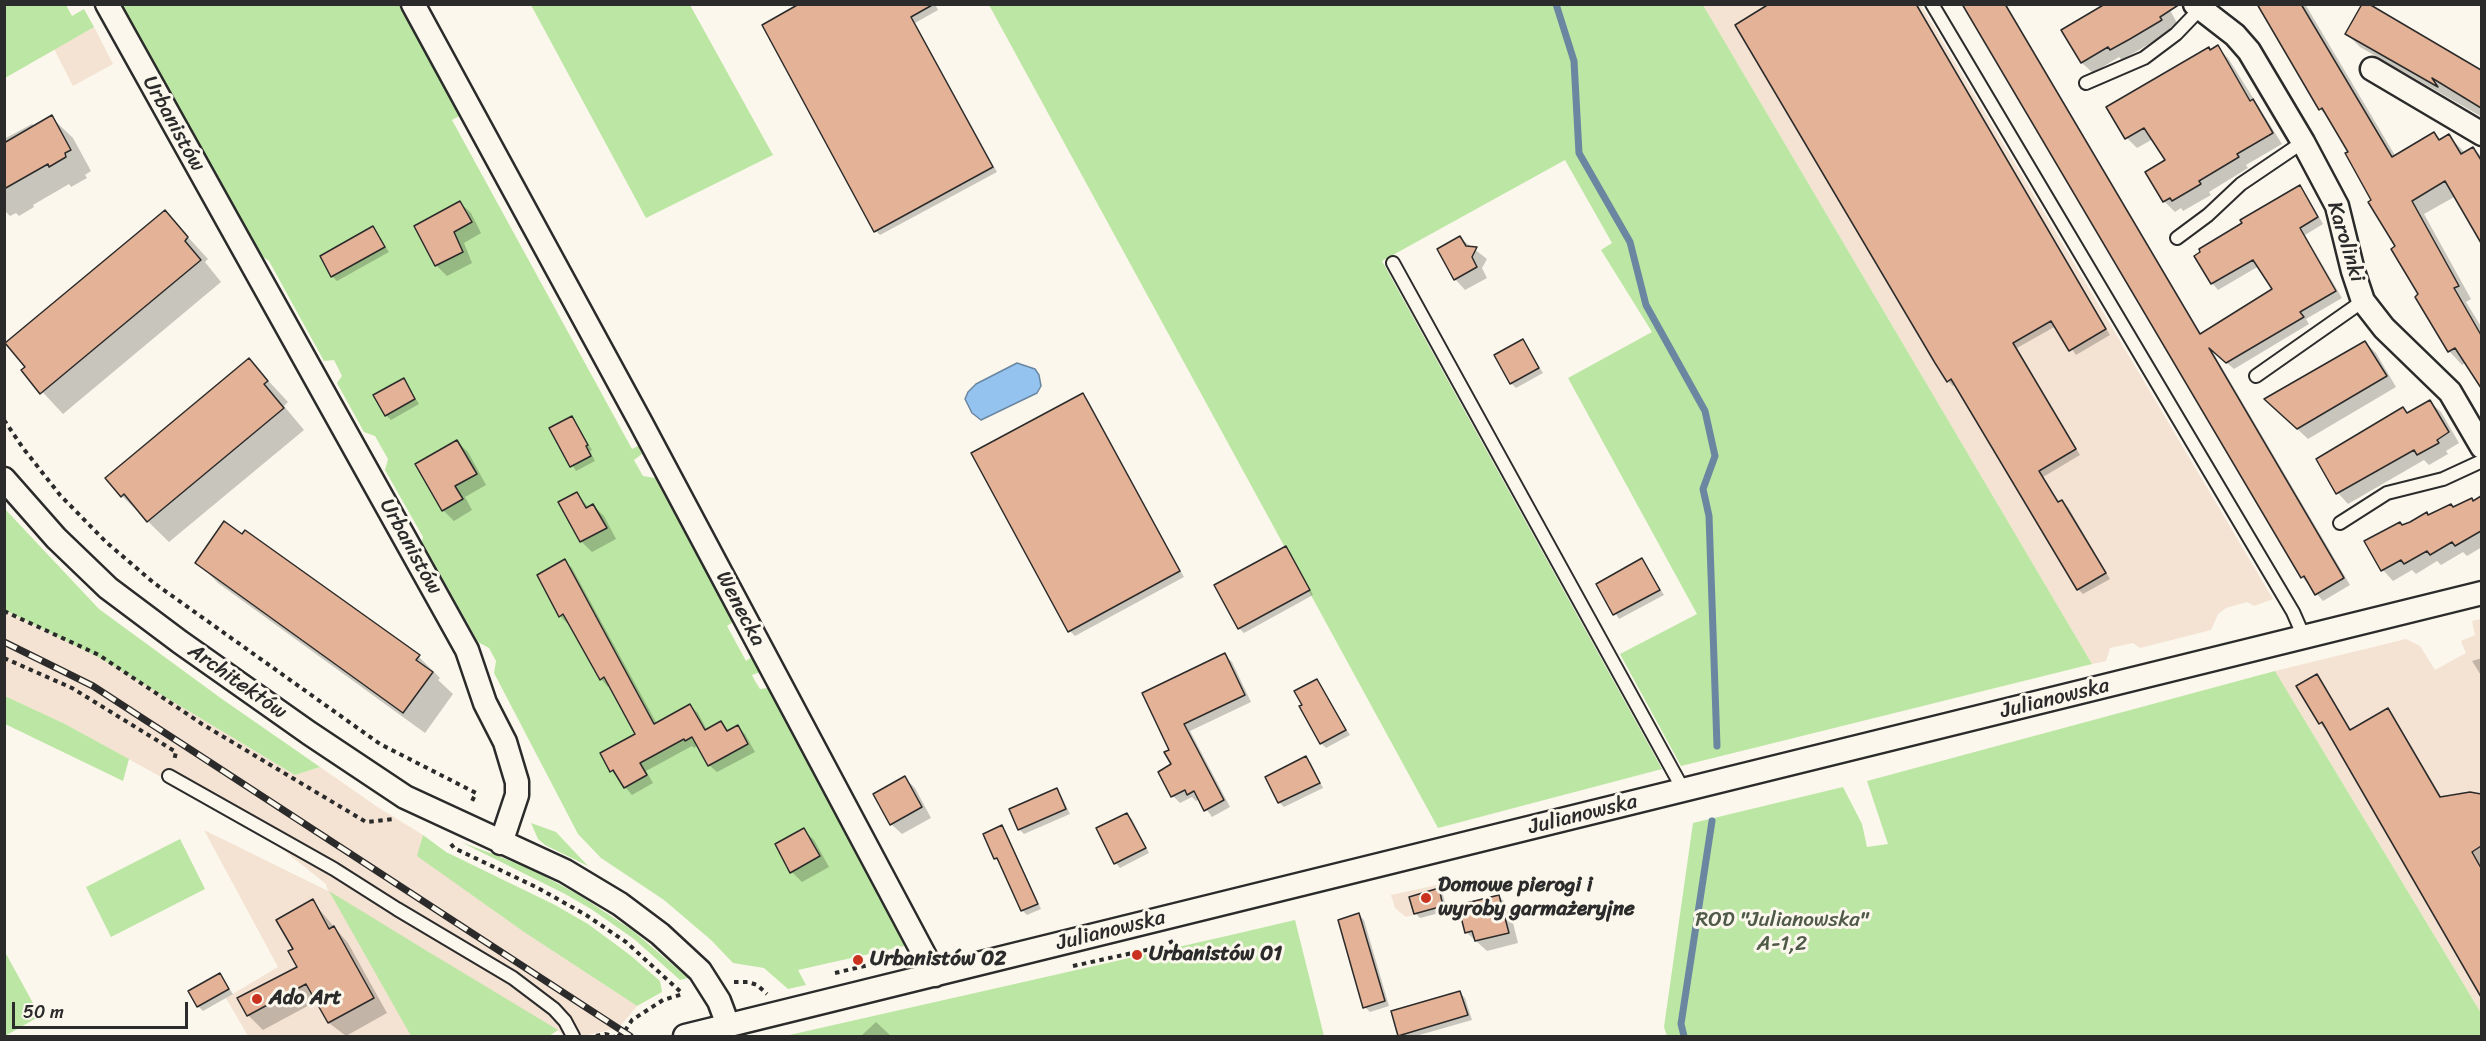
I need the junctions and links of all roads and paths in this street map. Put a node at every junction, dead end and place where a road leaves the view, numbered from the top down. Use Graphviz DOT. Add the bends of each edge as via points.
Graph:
graph roads {
  1 [pos="107,4"];
  2 [pos="413,4"];
  3 [pos="1932,4"];
  4 [pos="2197,7"];
  5 [pos="2373,69"];
  6 [pos="2086,83"];
  7 [pos="2481,135"];
  8 [pos="2303,142"];
  9 [pos="2176,238"];
  10 [pos="1393,263"];
  11 [pos="2363,301"];
  12 [pos="2256,376"];
  13 [pos="4,420"];
  14 [pos="2481,447"];
  15 [pos="2481,461"];
  16 [pos="4,479"];
  17 [pos="2340,523"];
  18 [pos="2481,594"];
  19 [pos="4,611"];
  20 [pos="2304,637"];
  21 [pos="4,657"];
  22 [pos="169,776"];
  23 [pos="1684,791"];
  24 [pos="466,813"];
  25 [pos="404,818"];
  26 [pos="452,837"];
  27 [pos="501,843"];
  28 [pos="935,975"];
  29 [pos="730,984"];
  30 [pos="771,1000"];
  31 [pos="728,1025"];
  32 [pos="573,1036"];
  33 [pos="596,1036"];
  34 [pos="616,1036"];
  35 [pos="685,1036"];
  1 -- 27 [label="street, Urbanistów" via="467,650 518,782"];
  2 -- 28 [label="street, Wenecka"];
  3 -- 20 [label="lane" via="2287,602"];
  4 -- 6 [label="lane" via="2176,34 2144,58"];
  4 -- 8 [label="street, Karolinki" via="2235,35 2249,51"];
  5 -- 7 [label="street"];
  8 -- 9 [label="lane" via="2241,184"];
  8 -- 11 [label="street, Karolinki" via="2337,206"];
  10 -- 23 [label="lane"];
  11 -- 12 [label="lane"];
  11 -- 14 [label="street, Karolinki" via="2384,328 2450,392"];
  13 -- 24 [label="path" via="60,495 154,583 380,744 476,793"];
  15 -- 17 [label="lane" via="2443,479 2387,493"];
  16 -- 27 [label="street, Architektów" via="80,563 180,642 405,797"];
  18 -- 20 [label="street, Julianowska"];
  19 -- 25 [label="path" via="99,655 202,724 366,822"];
  20 -- 23 [label="street, Julianowska"];
  21 -- 22 [label="path" via="72,688 176,752"];
  22 -- 32 [label="lane" via="334,869 513,978 554,1009"];
  23 -- 28 [label="street, Julianowska"];
  26 -- 34 [label="path" via="454,848 586,915 634,949 683,994 663,1000"];
  27 -- 31 [label="street" via="592,886 660,934 700,971 716,994"];
  28 -- 31 [label="street, Julianowska"];
  29 -- 30 [label="path" via="757,985"];
  31 -- 35 [label="street, Julianowska"];
  33 -- 34 [label="path"];
}
